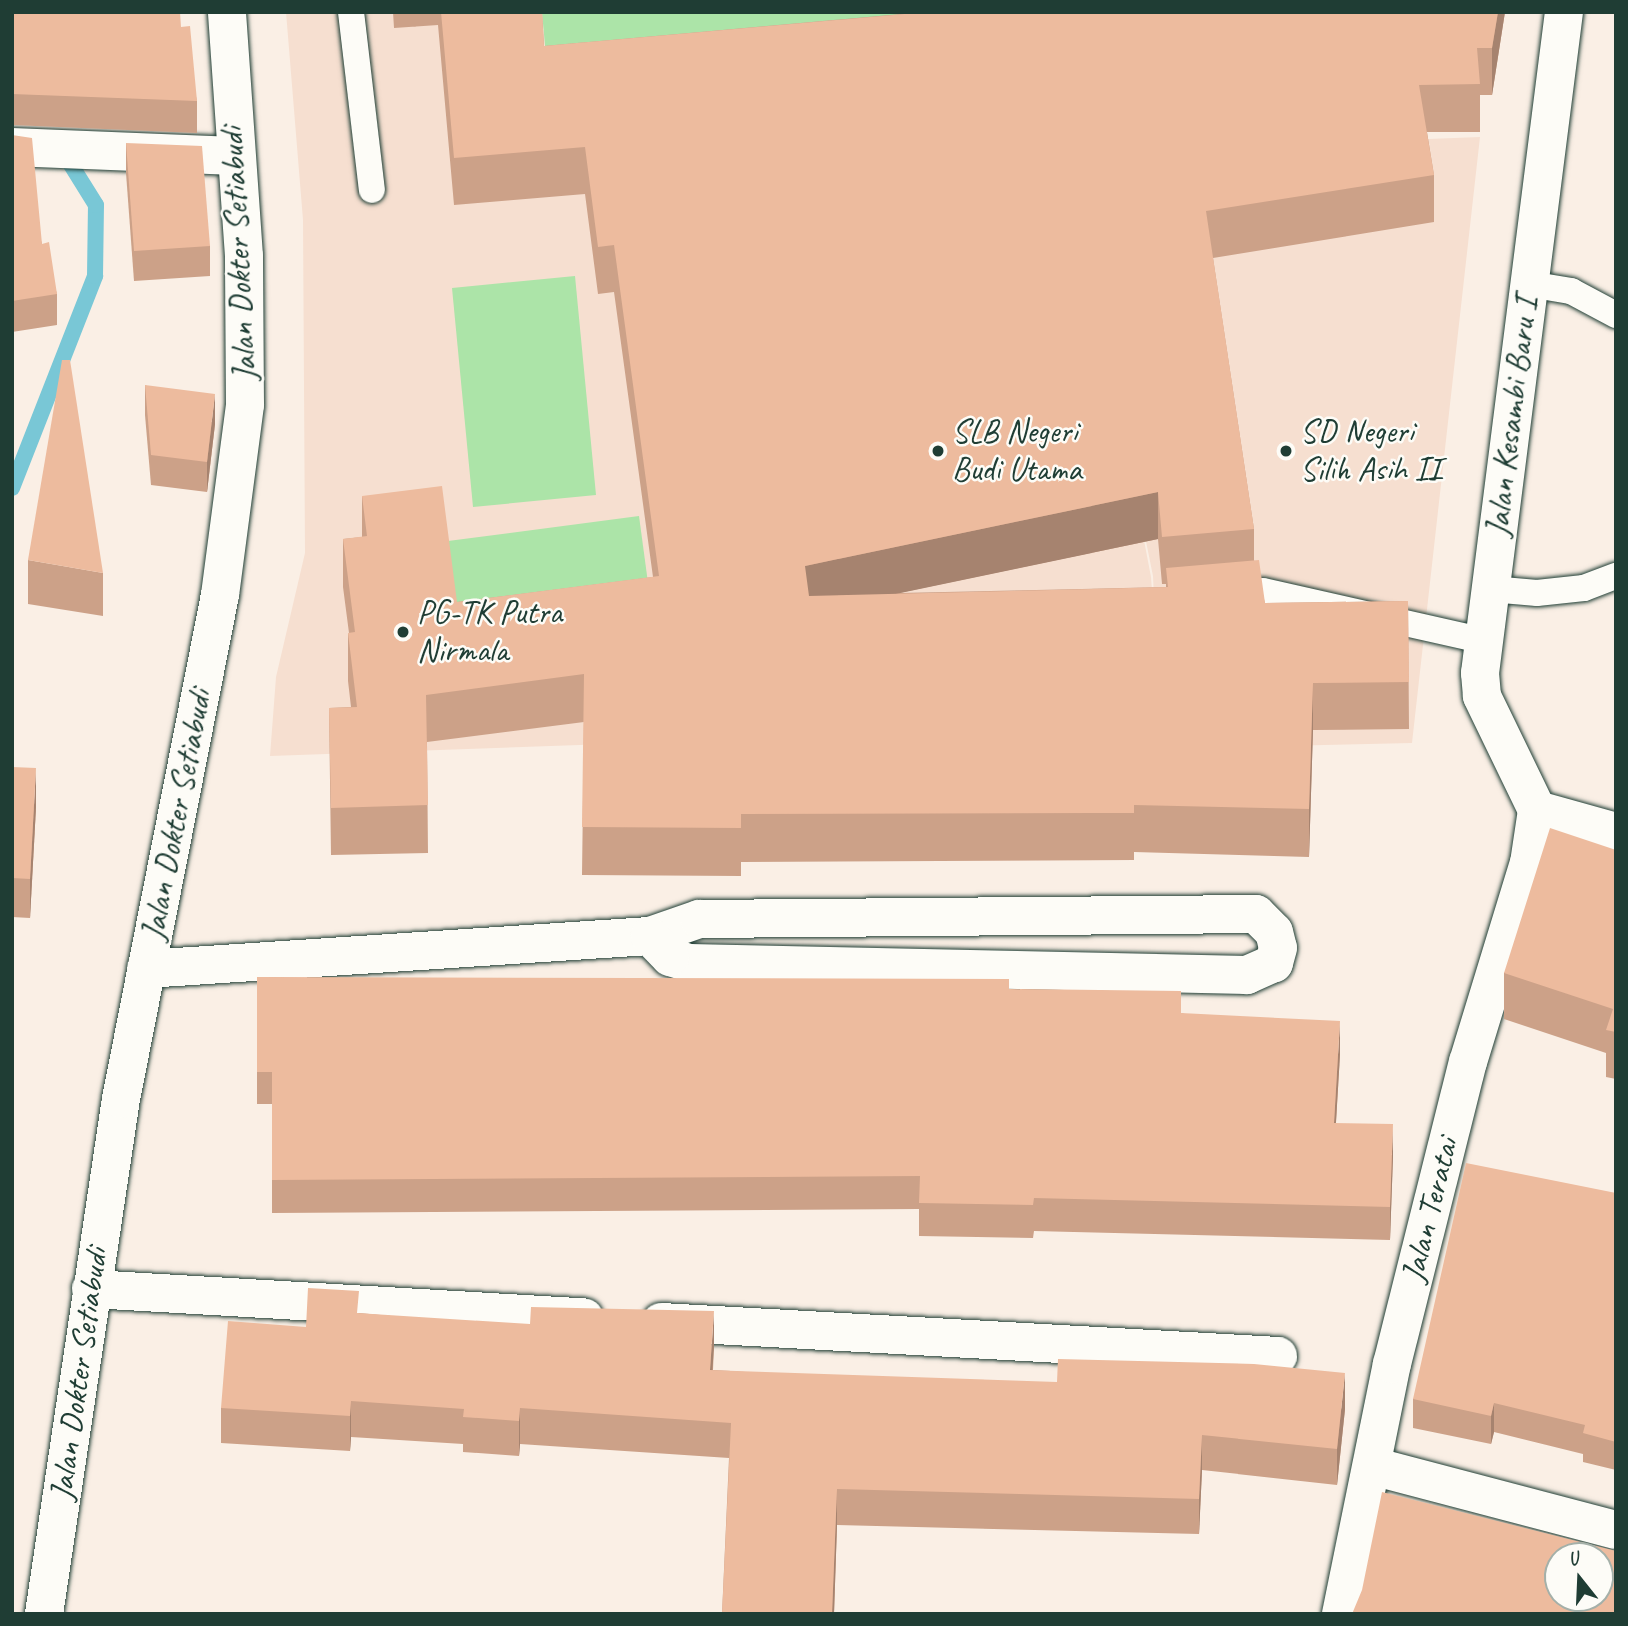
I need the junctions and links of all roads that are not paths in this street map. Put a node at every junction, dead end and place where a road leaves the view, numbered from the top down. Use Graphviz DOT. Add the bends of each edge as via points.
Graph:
graph roads {
  1 [pos="227,12"];
  2 [pos="351,12"];
  3 [pos="1564,12"];
  4 [pos="12,147"];
  5 [pos="234,156"];
  6 [pos="372,190"];
  7 [pos="1529,284"];
  8 [pos="1616,315"];
  9 [pos="1616,576"];
  10 [pos="1491,589"];
  11 [pos="1208,594"];
  12 [pos="1484,641"];
  13 [pos="1537,810"];
  14 [pos="1616,832"];
  15 [pos="650,936"];
  16 [pos="146,969"];
  17 [pos="1441,1164"];
  18 [pos="1481,1172"];
  19 [pos="91,1289"];
  20 [pos="1278,1356"];
  21 [pos="1372,1466"];
  22 [pos="1616,1530"];
  23 [pos="44,1614"];
  24 [pos="1341,1614"];
  1 -- 5 [label="street, Jalan Dokter Setiabudi"];
  2 -- 6 [label="lane"];
  3 -- 7 [label="street, Jalan Kesambi Baru I"];
  4 -- 5 [label="street"];
  5 -- 16 [label="street, Jalan Dokter Setiabudi" via="244,256 245,405 220,595"];
  7 -- 8 [label="lane" via="1571,291"];
  7 -- 10 [label="street, Jalan Kesambi Baru I"];
  9 -- 10 [label="lane" via="1584,587 1537,593"];
  10 -- 12 [label="street, Jalan Kesambi Baru I"];
  11 -- 12 [label="lane" via="1263,591"];
  12 -- 13 [label="street, Jalan Kesambi Baru I" via="1482,696"];
  13 -- 14 [label="street"];
  13 -- 17 [label="street, Jalan Teratai" via="1529,863"];
  15 -- 15 [label="street" via="699,919 1256,914 1274,932 1278,948 1274,964 1247,975 689,963 670,957"];
  15 -- 16 [label="street"];
  16 -- 19 [label="street, Jalan Dokter Setiabudi"];
  17 -- 18 [label="street"];
  17 -- 21 [label="street, Jalan Teratai"];
  19 -- 20 [label="street"];
  19 -- 23 [label="street, Jalan Dokter Setiabudi"];
  21 -- 22 [label="street"];
  21 -- 24 [label="street, Jalan Teratai"];
}
